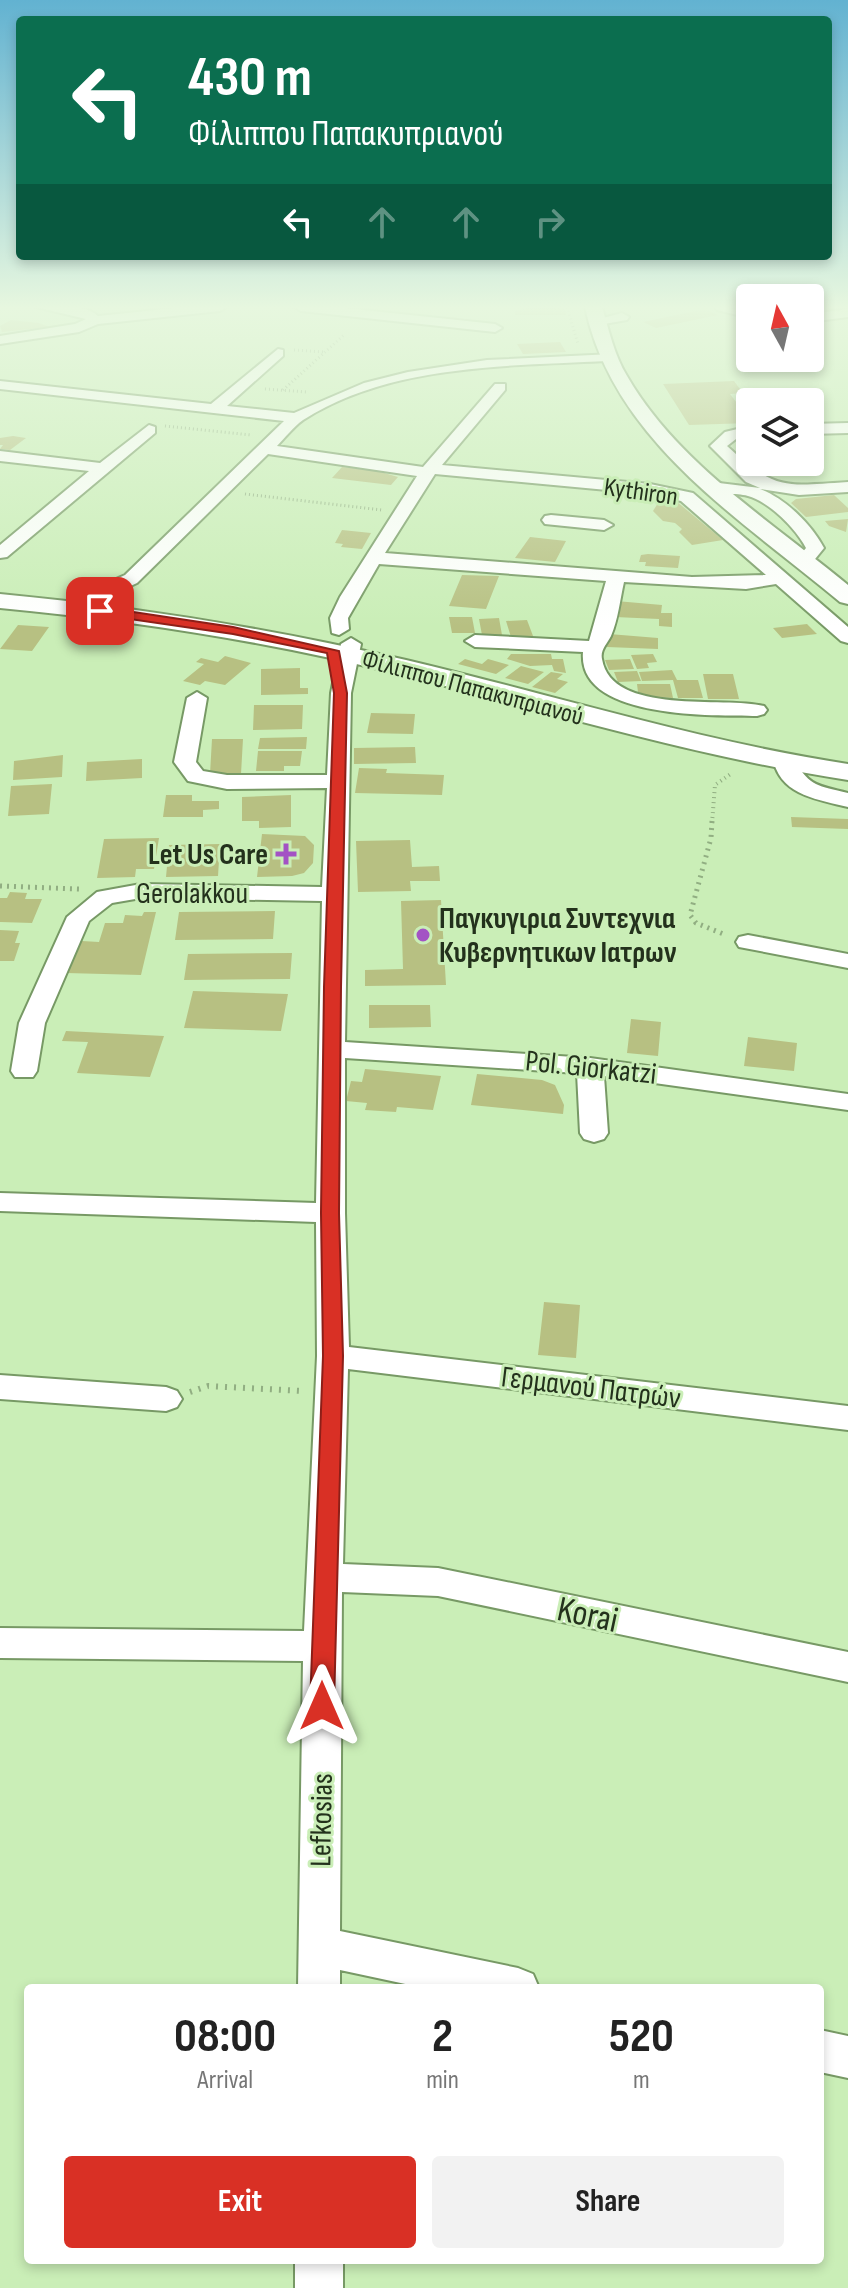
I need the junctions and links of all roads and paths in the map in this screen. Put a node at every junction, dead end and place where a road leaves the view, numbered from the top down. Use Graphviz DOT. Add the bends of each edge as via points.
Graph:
graph roads {
  1 [pos="266,414"];
  2 [pos="305,414"];
  3 [pos="477,414"];
  4 [pos="643,414"];
  5 [pos="296,418"];
  6 [pos="848,428"];
  7 [pos="824,429"];
  8 [pos="149,430"];
  9 [pos="736,434"];
  10 [pos="265,449"];
  11 [pos="0,456"];
  12 [pos="736,463"];
  13 [pos="103,468"];
  14 [pos="428,471"];
  15 [pos="751,476"];
  16 [pos="848,487"];
  17 [pos="221,492"];
  18 [pos="583,503"];
  19 [pos="403,512"];
  20 [pos="551,520"];
  21 [pos="604,525"];
  22 [pos="1,553"];
  23 [pos="375,558"];
  24 [pos="616,577"];
  25 [pos="131,579"];
  26 [pos="790,584"];
  27 [pos="0,594"];
  28 [pos="847,596"];
  29 [pos="85,600"];
  30 [pos="0,601"];
  31 [pos="122,604"];
  32 [pos="848,637"];
  33 [pos="475,641"];
  34 [pos="593,647"];
  35 [pos="341,656"];
  36 [pos="197,698"];
  37 [pos="757,710"];
  38 [pos="848,759"];
  39 [pos="774,761"];
  40 [pos="848,772"];
  41 [pos="338,781"];
  42 [pos="848,800"];
  43 [pos="0,886"];
  44 [pos="334,894"];
  45 [pos="105,897"];
  46 [pos="748,942"];
  47 [pos="848,961"];
  48 [pos="332,1049"];
  49 [pos="590,1066"];
  50 [pos="24,1071"];
  51 [pos="848,1102"];
  52 [pos="594,1133"];
  53 [pos="0,1202"];
  54 [pos="330,1213"];
  55 [pos="333,1356"];
  56 [pos="0,1387"];
  57 [pos="332,1393"];
  58 [pos="166,1399"];
  59 [pos="848,1418"];
  60 [pos="325,1577"];
  61 [pos="0,1643"];
  62 [pos="322,1646"];
  63 [pos="848,1667"];
  64 [pos="320,1946"];
  65 [pos="319,1984"];
  66 [pos="499,1984"];
  67 [pos="824,2052"];
  68 [pos="848,2057"];
  69 [pos="319,2264"];
  70 [pos="319,2288"];
  1 -- 5 [label="street"];
  2 -- 5 [label="street"];
  3 -- 14 [label="street, Lefkosias"];
  4 -- 28 [label="main road" via="719,488"];
  5 -- 10 [label="street"];
  6 -- 7 [label="street"];
  8 -- 13 [label="street"];
  9 -- 12 [label="street" via="718,446"];
  10 -- 14 [label="street, Kythiron"];
  10 -- 17 [label="street"];
  11 -- 13 [label="street"];
  13 -- 22 [label="street"];
  14 -- 18 [label="street, Kythiron"];
  14 -- 19 [label="street, Lefkosias"];
  15 -- 16 [label="street" via="791,489"];
  17 -- 19 [label="path"];
  17 -- 25 [label="street"];
  18 -- 20 [label="street"];
  18 -- 21 [label="street"];
  18 -- 26 [label="street, Kythiron" via="669,491 692,499"];
  19 -- 23 [label="street, Lefkosias"];
  23 -- 24 [label="street"];
  23 -- 35 [label="street, Lefkosias" via="339,618"];
  24 -- 26 [label="street"];
  24 -- 34 [label="street" via="603,633"];
  25 -- 29 [label="street"];
  25 -- 31 [label="street"];
  26 -- 28 [label="street"];
  26 -- 32 [label="street, Kythiron"];
  27 -- 29 [label="main road, Φίλιππου Παπακυπριανού"];
  29 -- 31 [label="main road, Φίλιππου Παπακυπριανού"];
  30 -- 35 [label="main road, Φίλιππου Παπακυπριανού" via="233,630"];
  31 -- 35 [label="main road, Φίλιππου Παπακυπριανού"];
  33 -- 34 [label="street"];
  34 -- 37 [label="street" via="592,662 601,681 622,696 678,707"];
  35 -- 38 [label="main road, Φίλιππου Παπακυπριανού" via="694,733"];
  35 -- 39 [label="main road, Φίλιππου Παπακυπριανού" via="368,671 407,669"];
  35 -- 41 [label="street, Lefkosias"];
  36 -- 41 [label="street" via="185,762 196,776 227,782"];
  39 -- 40 [label="main road, Φίλιππου Παπακυπριανού"];
  39 -- 42 [label="street" via="793,781"];
  39 -- 46 [label="path" via="719,779 715,785 711,838 691,905 696,923"];
  41 -- 44 [label="street, Lefkosias"];
  43 -- 45 [label="path" via="90,889"];
  44 -- 45 [label="street, Gerolakkou" via="141,891"];
  44 -- 48 [label="street, Lefkosias"];
  45 -- 50 [label="street, Gerolakkou" via="75,923 32,1023"];
  46 -- 47 [label="street"];
  48 -- 49 [label="street, Pol. Giorkatzi"];
  48 -- 54 [label="street, Lefkosias"];
  49 -- 51 [label="street, Pol. Giorkatzi"];
  49 -- 52 [label="street"];
  53 -- 54 [label="street"];
  54 -- 55 [label="street, Lefkosias"];
  55 -- 57 [label="street, Lefkosias"];
  55 -- 59 [label="street, Γερμανού Πατρών"];
  56 -- 58 [label="street"];
  57 -- 58 [label="path" via="208,1386"];
  57 -- 60 [label="street, Lefkosias"];
  60 -- 62 [label="street, Lefkosias"];
  60 -- 63 [label="street, Korai" via="438,1582"];
  61 -- 62 [label="street"];
  62 -- 64 [label="street, Lefkosias"];
  64 -- 65 [label="street, Lefkosias"];
  64 -- 66 [label="street"];
  67 -- 68 [label="street"];
  69 -- 70 [label="street"];
}
